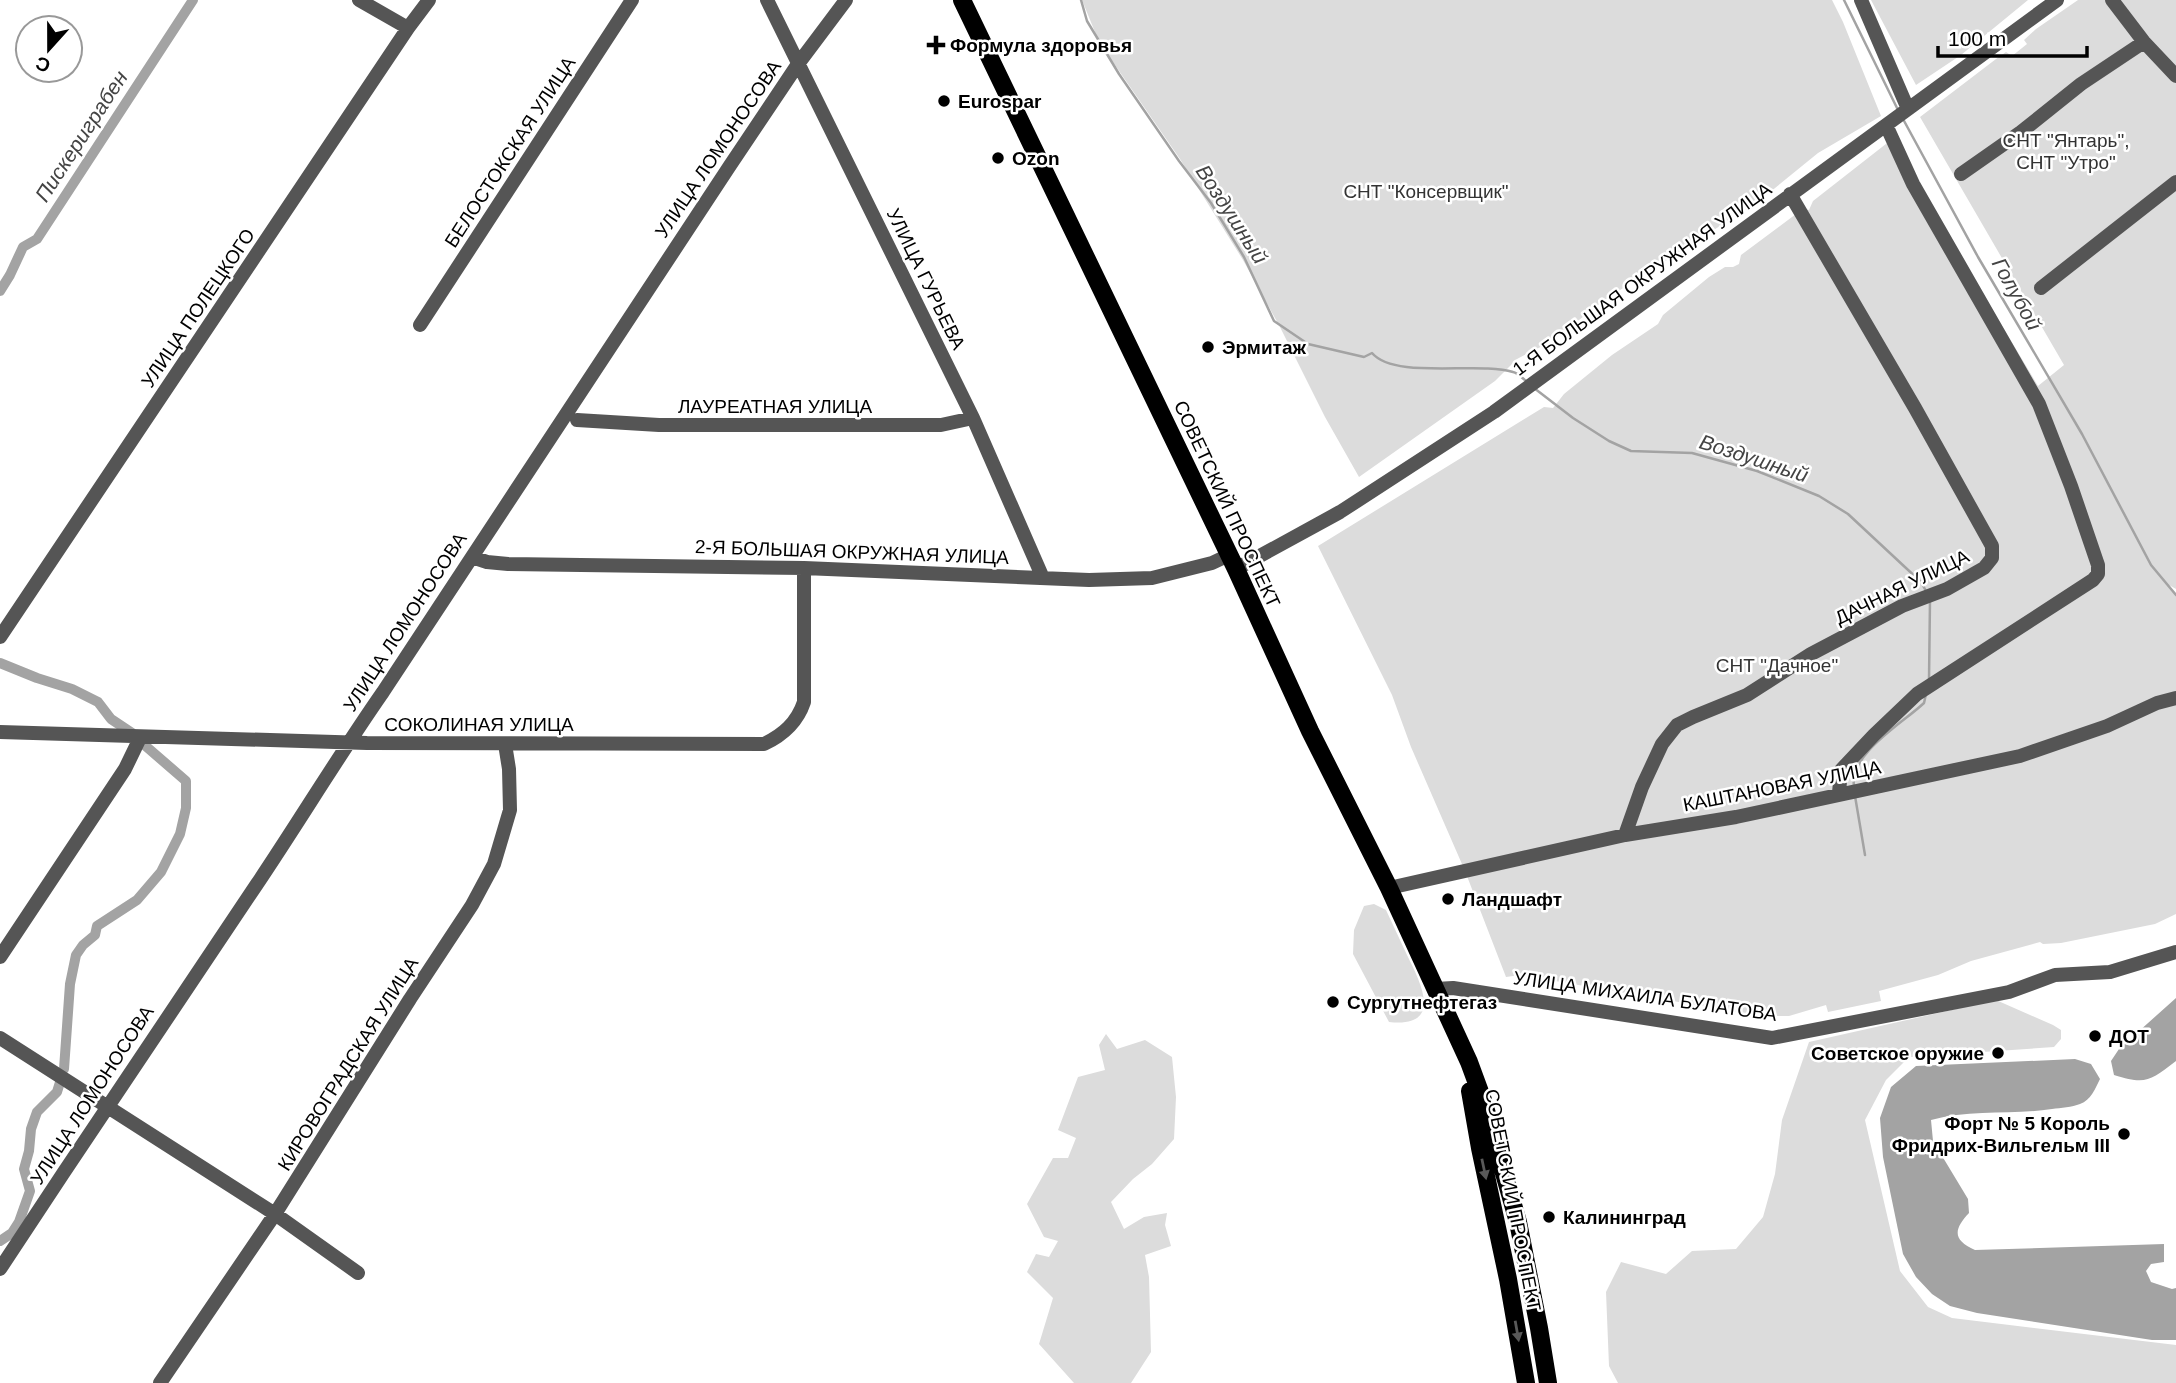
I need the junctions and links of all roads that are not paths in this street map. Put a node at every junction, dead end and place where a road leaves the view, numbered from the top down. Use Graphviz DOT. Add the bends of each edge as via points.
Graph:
graph roads {
  1 [pos="359,0"];
  2 [pos="429,0"];
  3 [pos="632,0"];
  4 [pos="767,0"];
  5 [pos="846,0"];
  6 [pos="962,0"];
  7 [pos="1861,0"];
  8 [pos="2057,0"];
  9 [pos="2112,0"];
  10 [pos="408,28"];
  11 [pos="2144,42"];
  12 [pos="2176,52"];
  13 [pos="2163,62"];
  14 [pos="798,64"];
  15 [pos="2176,76"];
  16 [pos="1908,108"];
  17 [pos="1889,122"];
  18 [pos="1961,174"];
  19 [pos="2176,182"];
  20 [pos="1790,194"];
  21 [pos="2041,288"];
  22 [pos="420,325"];
  23 [pos="973,418"];
  24 [pos="577,420"];
  25 [pos="472,557"];
  26 [pos="1232,562"];
  27 [pos="804,568"];
  28 [pos="1043,578"];
  29 [pos="0,637"];
  30 [pos="2176,698"];
  31 [pos="0,733"];
  32 [pos="140,737"];
  33 [pos="348,742"];
  34 [pos="505,744"];
  35 [pos="1839,793"];
  36 [pos="1625,835"];
  37 [pos="1389,888"];
  38 [pos="2176,952"];
  39 [pos="0,957"];
  40 [pos="1436,989"];
  41 [pos="1453,1027"];
  42 [pos="0,1038"];
  43 [pos="108,1107"];
  44 [pos="275,1214"];
  45 [pos="0,1269"];
  46 [pos="358,1273"];
  47 [pos="1539,1328"];
  48 [pos="160,1383"];
  49 [pos="1526,1383"];
  50 [pos="1548,1383"];
  51 [pos="1554,1383"];
  1 -- 10 [label="street"];
  2 -- 10 [label="street, УЛИЦА ПОЛЕЦКОГО"];
  3 -- 22 [label="street, БЕЛОСТОКСКАЯ УЛИЦА"];
  4 -- 14 [label="street, УЛИЦА ГУРЬЕВА"];
  5 -- 14 [label="street, УЛИЦА ЛОМОНОСОВА"];
  6 -- 26 [label="main road, СОВЕТСКИЙ ПРОСПЕКТ"];
  7 -- 16 [label="street"];
  8 -- 16 [label="street, 1-Я БОЛЬШАЯ ОКРУЖНАЯ УЛИЦА"];
  9 -- 11 [label="street"];
  10 -- 29 [label="street, УЛИЦА ПОЛЕЦКОГО"];
  11 -- 13 [label="street"];
  11 -- 18 [label="street"];
  12 -- 13 [label="street"];
  13 -- 15 [label="street"];
  14 -- 23 [label="street, УЛИЦА ГУРЬЕВА"];
  14 -- 25 [label="street, УЛИЦА ЛОМОНОСОВА"];
  16 -- 17 [label="street, 1-Я БОЛЬШАЯ ОКРУЖНАЯ УЛИЦА"];
  17 -- 20 [label="street, 1-Я БОЛЬШАЯ ОКРУЖНАЯ УЛИЦА"];
  17 -- 35 [label="street" via="1920,196 2039,404 2098,574 1916,695 1841,771"];
  19 -- 21 [label="street"];
  20 -- 26 [label="street, 1-Я БОЛЬШАЯ ОКРУЖНАЯ УЛИЦА" via="1434,453 1340,512"];
  20 -- 36 [label="street, ДАЧНАЯ УЛИЦА" via="1992,546 1992,558 1984,568 1947,589 1902,606 1811,654 1747,695 1677,725 1662,744"];
  23 -- 24 [label="street, ЛАУРЕАТНАЯ УЛИЦА" via="941,425 659,425"];
  23 -- 28 [label="street, УЛИЦА ГУРЬЕВА"];
  25 -- 27 [label="street, 2-Я БОЛЬШАЯ ОКРУЖНАЯ УЛИЦА" via="508,564"];
  25 -- 33 [label="street, УЛИЦА ЛОМОНОСОВА"];
  26 -- 28 [label="street, 2-Я БОЛЬШАЯ ОКРУЖНАЯ УЛИЦА" via="1152,578"];
  26 -- 37 [label="main road, СОВЕТСКИЙ ПРОСПЕКТ"];
  27 -- 28 [label="street, 2-Я БОЛЬШАЯ ОКРУЖНАЯ УЛИЦА"];
  27 -- 34 [label="street, СОКОЛИНАЯ УЛИЦА" via="804,702 800,715 777,738 764,744"];
  30 -- 35 [label="street, КАШТАНОВАЯ УЛИЦА" via="2020,757"];
  31 -- 32 [label="street, СОКОЛИНАЯ УЛИЦА"];
  32 -- 33 [label="street, СОКОЛИНАЯ УЛИЦА"];
  32 -- 39 [label="street" via="125,769"];
  33 -- 34 [label="street, СОКОЛИНАЯ УЛИЦА"];
  33 -- 43 [label="street, УЛИЦА ЛОМОНОСОВА"];
  34 -- 44 [label="street, КИРОВОГРАДСКАЯ УЛИЦА" via="510,810 494,864"];
  35 -- 36 [label="street, КАШТАНОВАЯ УЛИЦА" via="1736,817"];
  36 -- 37 [label="street, КАШТАНОВАЯ УЛИЦА"];
  37 -- 40 [label="main road, СОВЕТСКИЙ ПРОСПЕКТ"];
  38 -- 40 [label="street, УЛИЦА МИХАИЛА БУЛАТОВА" via="2110,972 2055,975 2010,992 1772,1038"];
  40 -- 41 [label="main road, СОВЕТСКИЙ ПРОСПЕКТ"];
  41 -- 47 [label="main road, СОВЕТСКИЙ ПРОСПЕКТ" via="1483,1100 1508,1185"];
  41 -- 49 [label="main road, СОВЕТСКИЙ ПРОСПЕКТ, one-way" via="1465,1063"];
  42 -- 43 [label="street"];
  43 -- 44 [label="street"];
  43 -- 45 [label="street, УЛИЦА ЛОМОНОСОВА"];
  44 -- 46 [label="street"];
  44 -- 48 [label="street, КИРОВОГРАДСКАЯ УЛИЦА"];
  47 -- 50 [label="main road, СОВЕТСКИЙ ПРОСПЕКТ"];
  47 -- 51 [label="main road"];
}
